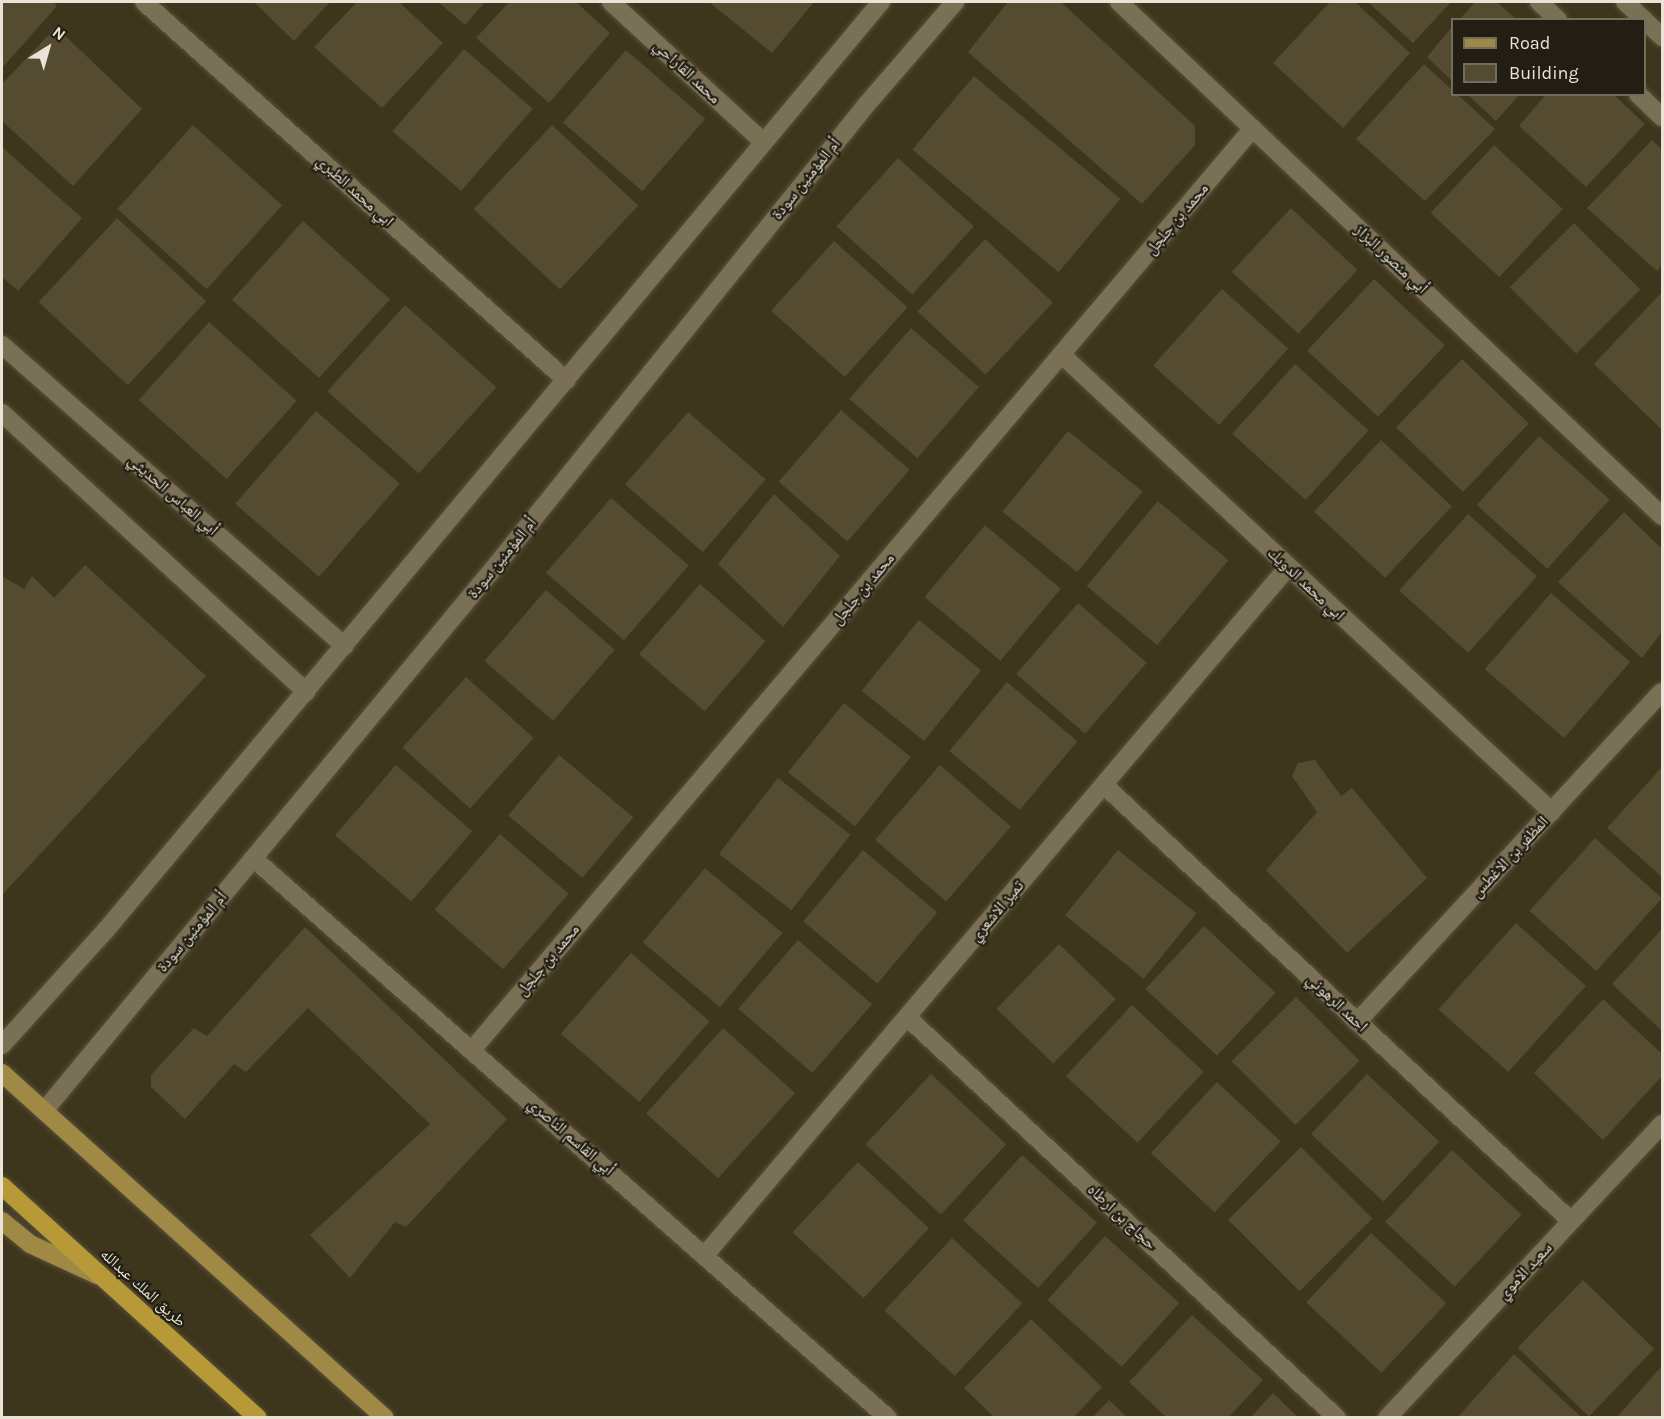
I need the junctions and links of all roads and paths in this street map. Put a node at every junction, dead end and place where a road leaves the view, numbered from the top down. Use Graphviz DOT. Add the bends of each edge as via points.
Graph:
graph roads {
  1 [pos="144,2"];
  2 [pos="611,2"];
  3 [pos="881,2"];
  4 [pos="955,2"];
  5 [pos="1119,2"];
  6 [pos="1539,2"];
  7 [pos="1625,2"];
  8 [pos="1556,18"];
  9 [pos="1642,18"];
  10 [pos="1646,22"];
  11 [pos="1662,37"];
  12 [pos="1640,96"];
  13 [pos="1662,117"];
  14 [pos="1253,128"];
  15 [pos="764,142"];
  16 [pos="2,345"];
  17 [pos="1062,354"];
  18 [pos="566,380"];
  19 [pos="2,413"];
  20 [pos="1662,516"];
  21 [pos="1288,567"];
  22 [pos="345,646"];
  23 [pos="306,692"];
  24 [pos="1662,692"];
  25 [pos="1104,785"];
  26 [pos="1552,812"];
  27 [pos="253,858"];
  28 [pos="907,1017"];
  29 [pos="1357,1022"];
  30 [pos="2,1045"];
  31 [pos="472,1050"];
  32 [pos="2,1073"];
  33 [pos="44,1111"];
  34 [pos="1662,1124"];
  35 [pos="2,1186"];
  36 [pos="2,1221"];
  37 [pos="1571,1221"];
  38 [pos="705,1255"];
  39 [pos="102,1277"];
  40 [pos="258,1418"];
  41 [pos="385,1418"];
  42 [pos="888,1418"];
  43 [pos="1337,1418"];
  44 [pos="1387,1418"];
  1 -- 18 [label="street, ابي محمد الطبري"];
  2 -- 15 [label="street, محمد القاراحي"];
  3 -- 15 [label="street"];
  4 -- 27 [label="street, أم المؤمنين سودة" via="867,104 498,563"];
  5 -- 14 [label="street, أبي منصور البزاز"];
  6 -- 8 [label="street"];
  7 -- 9 [label="street"];
  10 -- 11 [label="street"];
  12 -- 13 [label="street"];
  14 -- 17 [label="street, محمد بن جلجل"];
  14 -- 20 [label="street, أبي منصور البزاز"];
  15 -- 18 [label="street"];
  16 -- 22 [label="street, أبي العباس الحديثي"];
  17 -- 21 [label="street, ابي محمد الدويك"];
  17 -- 31 [label="street, محمد بن جلجل"];
  18 -- 22 [label="street"];
  19 -- 23 [label="street"];
  21 -- 25 [label="street, تميز الاشعري"];
  21 -- 26 [label="street, ابي محمد الدويك"];
  22 -- 23 [label="street"];
  23 -- 30 [label="street" via="106,930"];
  24 -- 26 [label="street, المظفر بن الاغطس"];
  25 -- 28 [label="street, تميز الاشعري"];
  25 -- 29 [label="street, احمد الرهوني"];
  26 -- 29 [label="street, المظفر بن الاغطس"];
  27 -- 31 [label="street, أبي القاسم الناصري"];
  27 -- 33 [label="street, أم المؤمنين سودة"];
  28 -- 38 [label="street, تميز الاشعري"];
  28 -- 43 [label="street, حجاج بن ارطاه"];
  29 -- 37 [label="street, احمد الرهوني"];
  31 -- 38 [label="street, أبي القاسم الناصري"];
  32 -- 33 [label="main road"];
  33 -- 41 [label="main road"];
  34 -- 37 [label="street, سعيد الاموي"];
  35 -- 39 [label="highway, طريق الملك عبدالله"];
  36 -- 39 [label="main road" via="30,1244"];
  37 -- 44 [label="street, سعيد الاموي"];
  38 -- 42 [label="street, أبي القاسم الناصري"];
  39 -- 40 [label="highway, طريق الملك عبدالله"];
}
